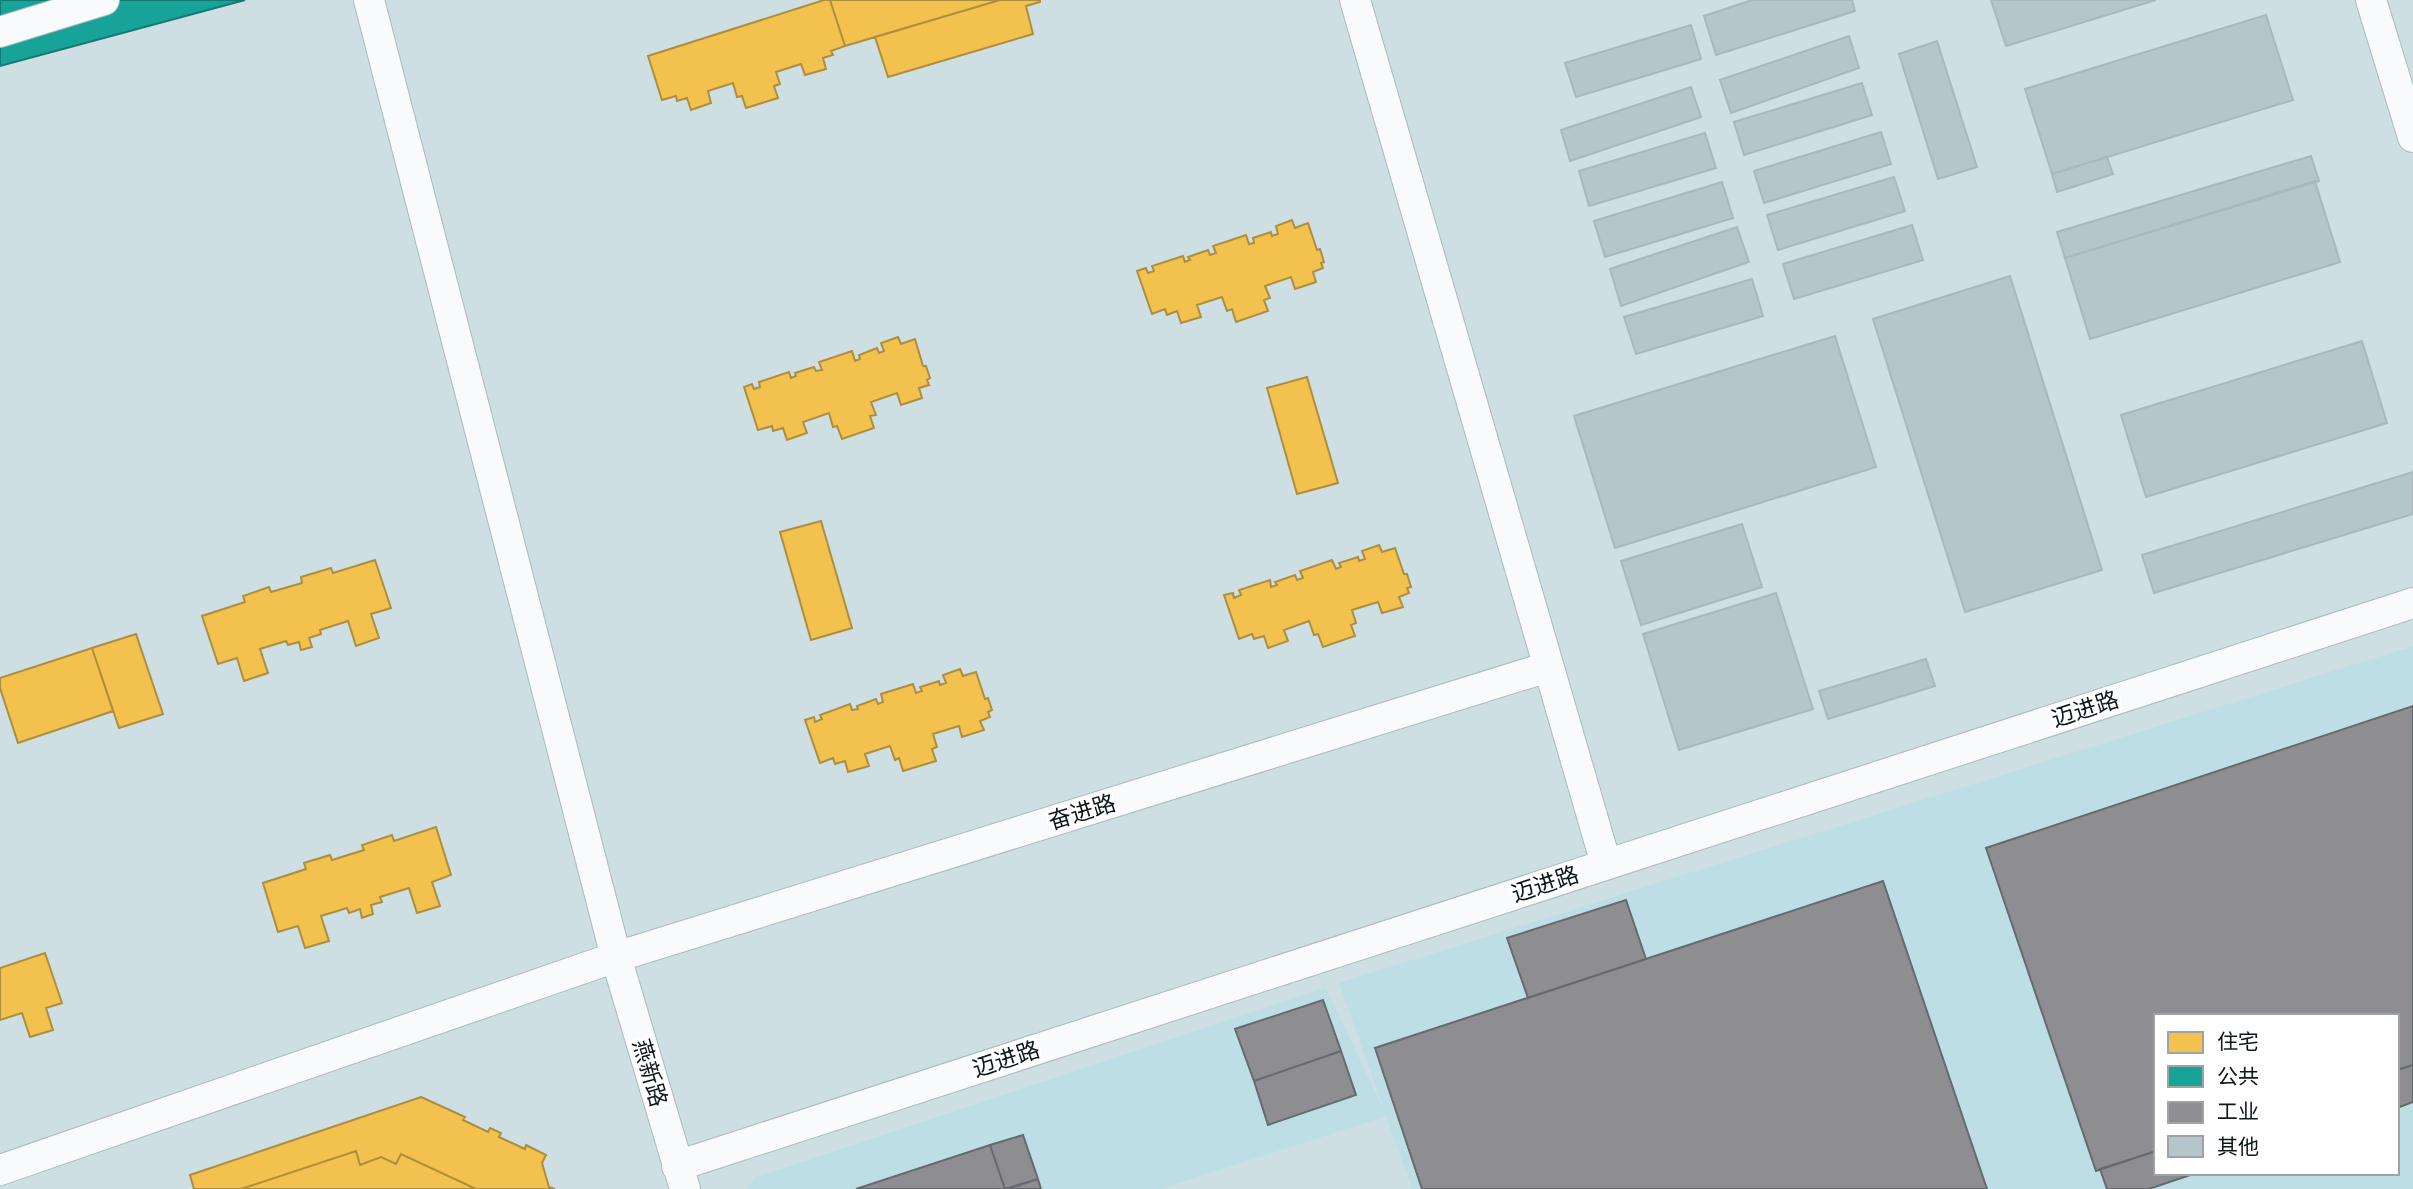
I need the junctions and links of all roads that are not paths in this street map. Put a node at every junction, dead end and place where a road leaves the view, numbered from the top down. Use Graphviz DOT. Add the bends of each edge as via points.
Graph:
graph roads {
  1 [pos="104,0"];
  2 [pos="369,0"];
  3 [pos="1355,0"];
  4 [pos="2371,0"];
  5 [pos="0,32"];
  6 [pos="2413,136"];
  7 [pos="2413,603"];
  8 [pos="1548,667"];
  9 [pos="1605,864"];
  10 [pos="616,957"];
  11 [pos="0,1170"];
  12 [pos="681,1177"];
  1 -- 5 [label="street"];
  2 -- 10 [label="street, 燕新路"];
  3 -- 8 [label="street"];
  4 -- 6 [label="street"];
  7 -- 9 [label="street, 迈进路"];
  8 -- 9 [label="street"];
  8 -- 10 [label="street, 奋进路"];
  9 -- 12 [label="street, 迈进路"];
  10 -- 11 [label="street, 奋进路"];
  10 -- 12 [label="street, 燕新路"];
}
